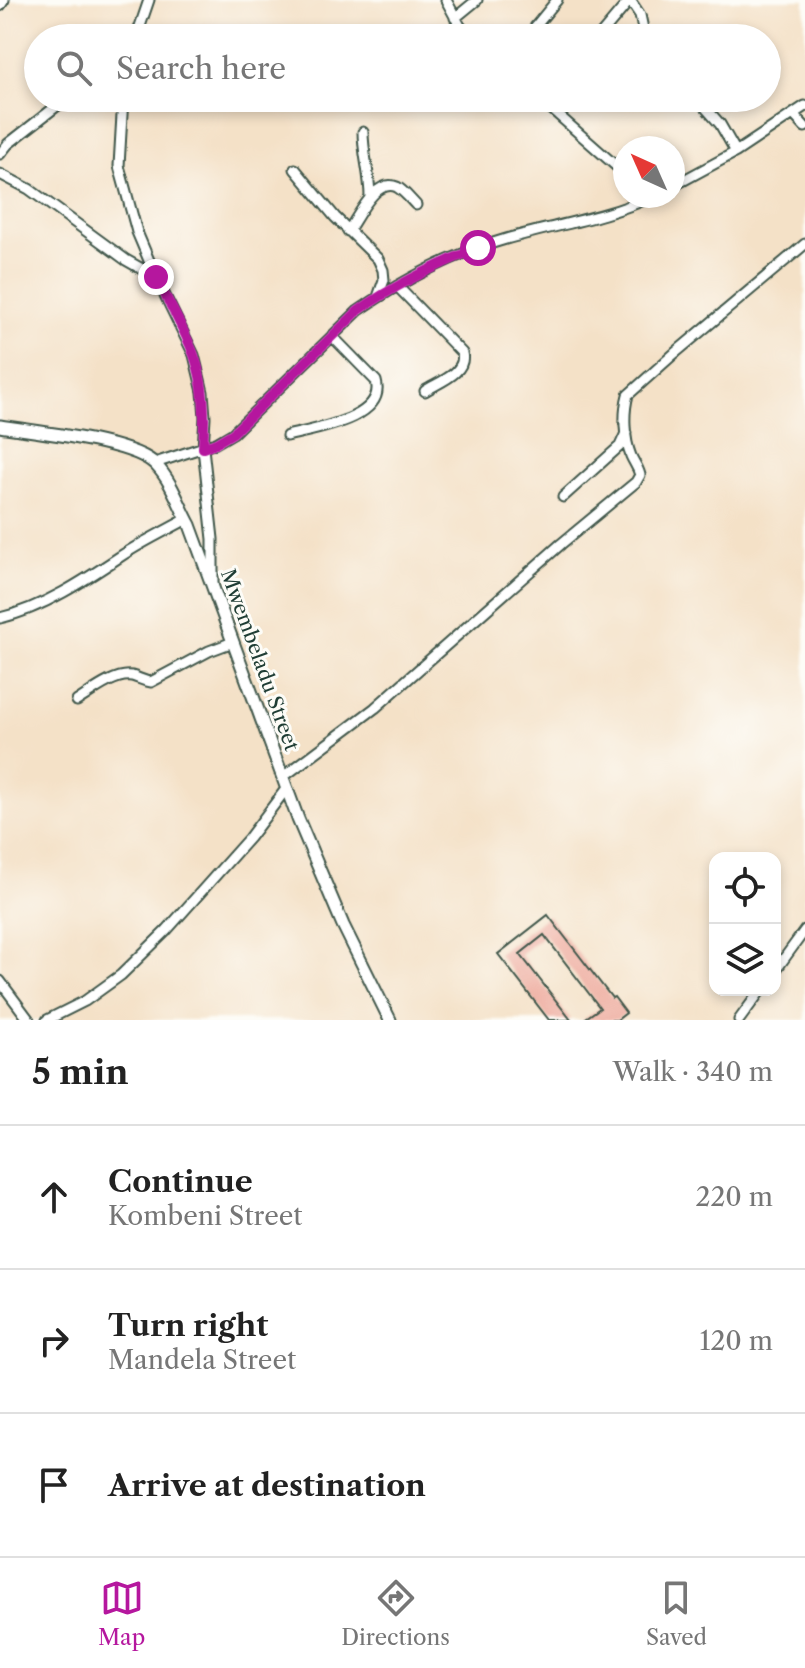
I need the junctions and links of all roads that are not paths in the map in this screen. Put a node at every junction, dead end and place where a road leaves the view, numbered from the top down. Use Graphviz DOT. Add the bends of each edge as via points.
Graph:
graph roads {
  1 [pos="4,0"];
  2 [pos="149,0"];
  3 [pos="446,0"];
  4 [pos="477,0"];
  5 [pos="557,0"];
  6 [pos="0,6"];
  7 [pos="455,18"];
  8 [pos="141,24"];
  9 [pos="460,24"];
  10 [pos="537,24"];
  11 [pos="610,24"];
  12 [pos="642,24"];
  13 [pos="805,106"];
  14 [pos="49,112"];
  15 [pos="122,112"];
  16 [pos="556,112"];
  17 [pos="709,112"];
  18 [pos="794,115"];
  19 [pos="805,127"];
  20 [pos="363,132"];
  21 [pos="736,152"];
  22 [pos="0,154"];
  23 [pos="613,163"];
  24 [pos="295,169"];
  25 [pos="0,174"];
  26 [pos="685,180"];
  27 [pos="370,197"];
  28 [pos="416,205"];
  29 [pos="623,208"];
  30 [pos="348,231"];
  31 [pos="805,244"];
  32 [pos="156,277"];
  33 [pos="397,286"];
  34 [pos="378,297"];
  35 [pos="332,336"];
  36 [pos="425,391"];
  37 [pos="0,426"];
  38 [pos="626,433"];
  39 [pos="287,436"];
  40 [pos="203,448"];
  41 [pos="155,463"];
  42 [pos="563,497"];
  43 [pos="187,519"];
  44 [pos="213,586"];
  45 [pos="0,618"];
  46 [pos="233,642"];
  47 [pos="77,701"];
  48 [pos="285,783"];
  49 [pos="805,930"];
  50 [pos="781,963"];
  51 [pos="0,981"];
  52 [pos="757,996"];
  53 [pos="29,1020"];
  54 [pos="47,1020"];
  55 [pos="390,1020"];
  56 [pos="739,1020"];
  1 -- 6 [label="street"];
  2 -- 8 [label="street"];
  3 -- 7 [label="street"];
  4 -- 7 [label="street"];
  5 -- 10 [label="street"];
  7 -- 9 [label="street"];
  11 -- 12 [label="street" via="630,0"];
  13 -- 18 [label="street"];
  14 -- 22 [label="street"];
  15 -- 32 [label="street" via="119,166"];
  16 -- 23 [label="street"];
  17 -- 21 [label="street"];
  18 -- 19 [label="street"];
  18 -- 21 [label="street"];
  20 -- 27 [label="street"];
  21 -- 26 [label="street"];
  24 -- 30 [label="street"];
  25 -- 32 [label="street"];
  27 -- 28 [label="street" via="390,185"];
  27 -- 30 [label="street"];
  29 -- 33 [label="street" via="478,248"];
  30 -- 34 [label="street" via="383,270"];
  31 -- 38 [label="street" via="633,390 626,403"];
  32 -- 40 [label="street" via="194,355 203,392"];
  33 -- 34 [label="street"];
  33 -- 36 [label="street" via="464,359 454,374"];
  34 -- 35 [label="street"];
  35 -- 39 [label="street" via="376,381 375,401 354,417"];
  35 -- 40 [label="street" via="233,433"];
  37 -- 41 [label="street" via="104,443"];
  38 -- 42 [label="street" via="620,446"];
  38 -- 48 [label="street" via="640,475 636,482"];
  40 -- 41 [label="street"];
  40 -- 44 [label="street"];
  41 -- 43 [label="street, Mwembeladu Street"];
  43 -- 44 [label="street, Mwembeladu Street"];
  43 -- 45 [label="street" via="91,578"];
  44 -- 46 [label="street, Mwembeladu Street"];
  46 -- 47 [label="street" via="151,682 123,677"];
  46 -- 48 [label="street, Mwembeladu Street"];
  48 -- 54 [label="street" via="249,838 166,931 121,975"];
  48 -- 55 [label="street, Mwembeladu Street" via="343,925"];
  49 -- 50 [label="street"];
  51 -- 53 [label="street"];
  52 -- 56 [label="street"];
}
